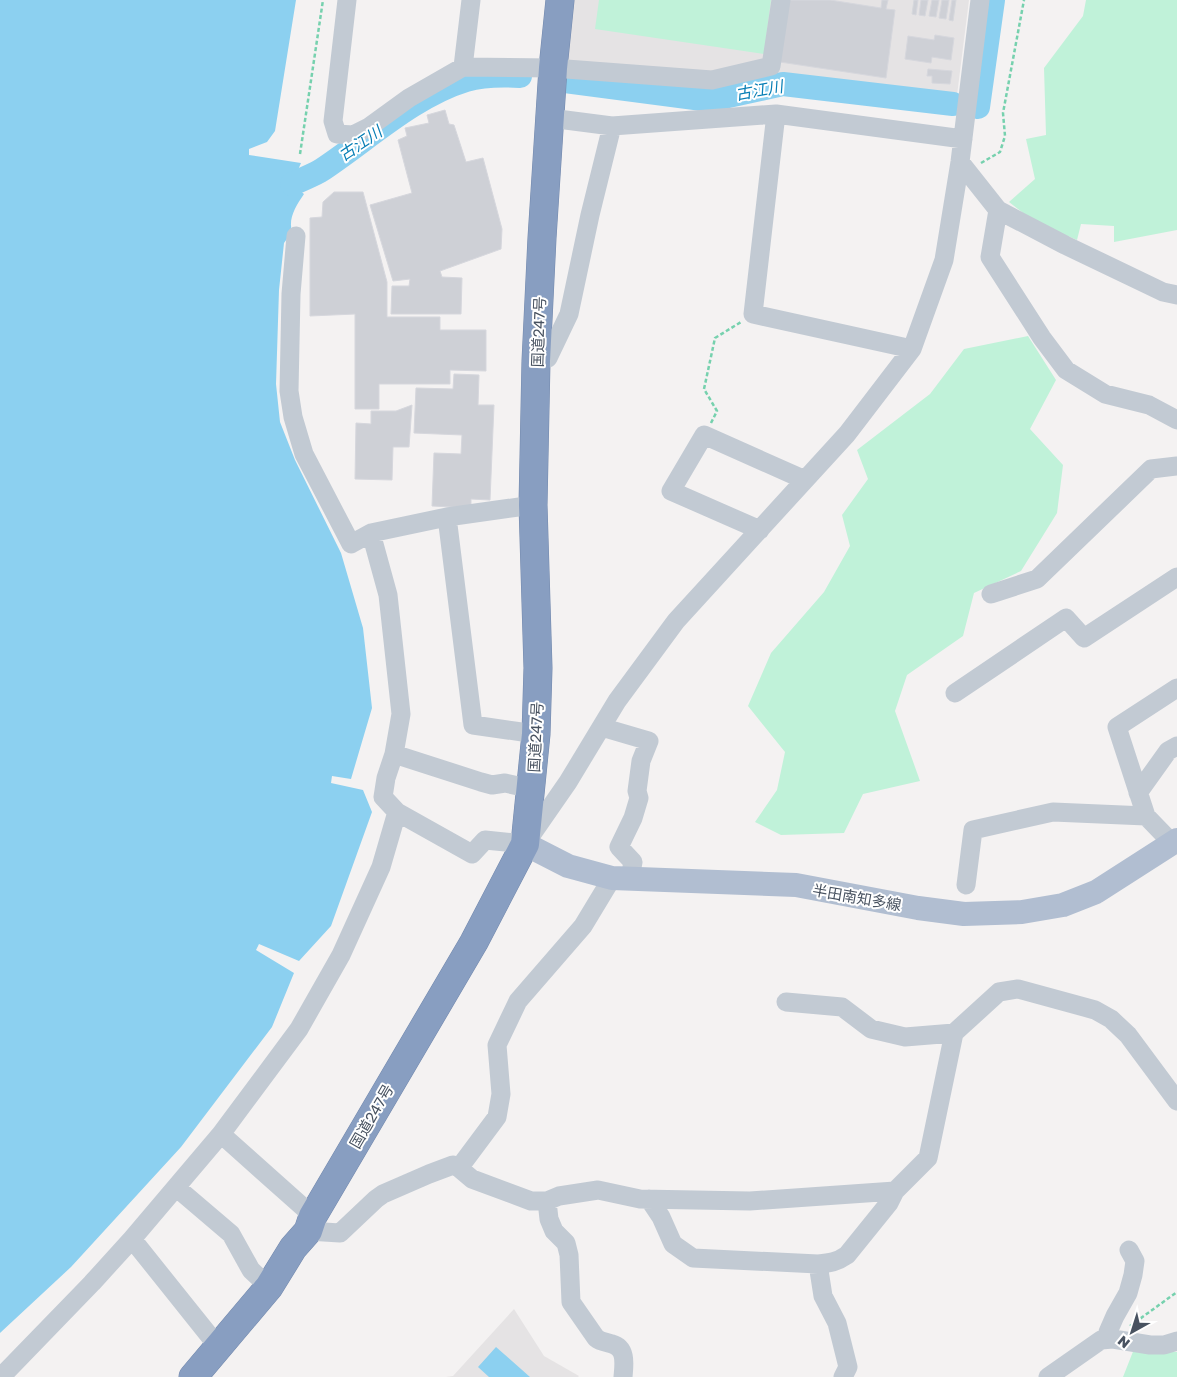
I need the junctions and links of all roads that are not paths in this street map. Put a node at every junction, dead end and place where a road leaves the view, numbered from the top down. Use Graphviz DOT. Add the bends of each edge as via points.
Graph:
graph roads {
  1 [pos="347,0"];
  2 [pos="472,0"];
  3 [pos="560,0"];
  4 [pos="781,0"];
  5 [pos="980,0"];
  6 [pos="463,67"];
  7 [pos="553,68"];
  8 [pos="776,114"];
  9 [pos="550,118"];
  10 [pos="612,126"];
  11 [pos="963,139"];
  12 [pos="963,166"];
  13 [pos="998,210"];
  14 [pos="296,236"];
  15 [pos="1177,295"];
  16 [pos="912,349"];
  17 [pos="536,361"];
  18 [pos="1177,420"];
  19 [pos="1177,466"];
  20 [pos="805,480"];
  21 [pos="533,505"];
  22 [pos="448,516"];
  23 [pos="760,530"];
  24 [pos="372,532"];
  25 [pos="1177,577"];
  26 [pos="991,594"];
  27 [pos="1177,688"];
  28 [pos="955,693"];
  29 [pos="602,726"];
  30 [pos="536,734"];
  31 [pos="1177,746"];
  32 [pos="394,754"];
  33 [pos="532,789"];
  34 [pos="1138,793"];
  35 [pos="397,812"];
  36 [pos="1146,816"];
  37 [pos="1175,841"];
  38 [pos="525,844"];
  39 [pos="621,878"];
  40 [pos="966,885"];
  41 [pos="786,1002"];
  42 [pos="954,1033"];
  43 [pos="1177,1101"];
  44 [pos="221,1134"];
  45 [pos="459,1168"];
  46 [pos="176,1188"];
  47 [pos="895,1191"];
  48 [pos="649,1199"];
  49 [pos="547,1201"];
  50 [pos="310,1224"];
  51 [pos="132,1239"];
  52 [pos="1129,1250"];
  53 [pos="818,1264"];
  54 [pos="268,1286"];
  55 [pos="1110,1339"];
  56 [pos="1177,1342"];
  57 [pos="220,1346"];
  58 [pos="7,1375"];
  59 [pos="193,1377"];
  60 [pos="623,1377"];
  61 [pos="844,1377"];
  62 [pos="1048,1377"];
  1 -- 6 [label="street" via="333,121 337,134 353,134 369,126"];
  2 -- 6 [label="street"];
  3 -- 7 [label="highway, 国道247号"];
  4 -- 7 [label="street" via="771,66 712,80"];
  5 -- 11 [label="street"];
  6 -- 7 [label="street"];
  7 -- 9 [label="highway, 国道247号"];
  8 -- 10 [label="street"];
  8 -- 11 [label="street"];
  8 -- 16 [label="street" via="753,314"];
  9 -- 10 [label="street"];
  9 -- 17 [label="highway, 国道247号"];
  10 -- 17 [label="street" via="569,314 548,358"];
  11 -- 12 [label="street"];
  12 -- 13 [label="street"];
  12 -- 16 [label="street" via="944,260"];
  13 -- 15 [label="street" via="1163,292"];
  13 -- 18 [label="street" via="990,257 1066,370 1105,394 1149,405"];
  14 -- 24 [label="street" via="289,382 293,417 304,454 351,544"];
  16 -- 20 [label="street" via="847,434"];
  17 -- 21 [label="highway, 国道247号"];
  19 -- 26 [label="street" via="1151,469 1037,579"];
  20 -- 23 [label="street"];
  20 -- 23 [label="street" via="704,436 671,490"];
  21 -- 22 [label="street"];
  21 -- 30 [label="highway, 国道247号" via="538,668"];
  22 -- 24 [label="street"];
  22 -- 30 [label="street" via="473,725"];
  23 -- 29 [label="street" via="676,621"];
  24 -- 32 [label="street" via="388,595 401,714"];
  25 -- 28 [label="street" via="1084,638 1066,618"];
  27 -- 34 [label="street" via="1117,727"];
  29 -- 38 [label="street"];
  29 -- 39 [label="street" via="649,741 642,761 637,791 639,798 619,847 632,862"];
  30 -- 33 [label="highway, 国道247号"];
  31 -- 34 [label="street" via="1168,751"];
  32 -- 33 [label="street" via="481,782"];
  32 -- 35 [label="street" via="383,797"];
  33 -- 38 [label="highway, 国道247号"];
  34 -- 36 [label="street"];
  35 -- 38 [label="street" via="472,854 486,840"];
  35 -- 44 [label="street" via="381,867 342,955 299,1029"];
  36 -- 37 [label="street"];
  36 -- 40 [label="street" via="1053,812 973,830"];
  37 -- 39 [label="main road, 半田南知多線" via="1096,892 1063,904 1022,912 964,914 796,885"];
  38 -- 39 [label="main road, 半田南知多線" via="568,866"];
  38 -- 50 [label="highway, 国道247号" via="474,942"];
  39 -- 45 [label="street" via="518,1001 496,1045 502,1094 497,1117"];
  41 -- 42 [label="street" via="842,1007 871,1029 905,1037"];
  42 -- 43 [label="street" via="999,992 1018,989 1094,1010 1111,1019 1128,1035"];
  42 -- 47 [label="street" via="928,1158"];
  44 -- 46 [label="street"];
  44 -- 50 [label="street"];
  45 -- 49 [label="street" via="472,1179 531,1201"];
  45 -- 50 [label="street" via="453,1165 383,1194 340,1233"];
  46 -- 51 [label="street"];
  46 -- 54 [label="street" via="231,1234 251,1270"];
  47 -- 48 [label="street" via="750,1201"];
  47 -- 53 [label="street" via="847,1255 835,1262"];
  48 -- 49 [label="street" via="598,1190"];
  48 -- 53 [label="street" via="673,1244 693,1258"];
  49 -- 60 [label="street" via="549,1219 566,1243 569,1255 571,1302 596,1338 614,1344 622,1351"];
  50 -- 54 [label="highway, 国道247号"];
  51 -- 57 [label="street"];
  51 -- 58 [label="street"];
  52 -- 55 [label="street" via="1135,1261 1133,1275 1128,1293 1108,1332"];
  53 -- 61 [label="street" via="823,1296 837,1323 848,1367"];
  54 -- 57 [label="highway, 国道247号"];
  55 -- 56 [label="street" via="1150,1345"];
  55 -- 62 [label="street" via="1100,1340"];
  57 -- 59 [label="highway, 国道247号"];
}
